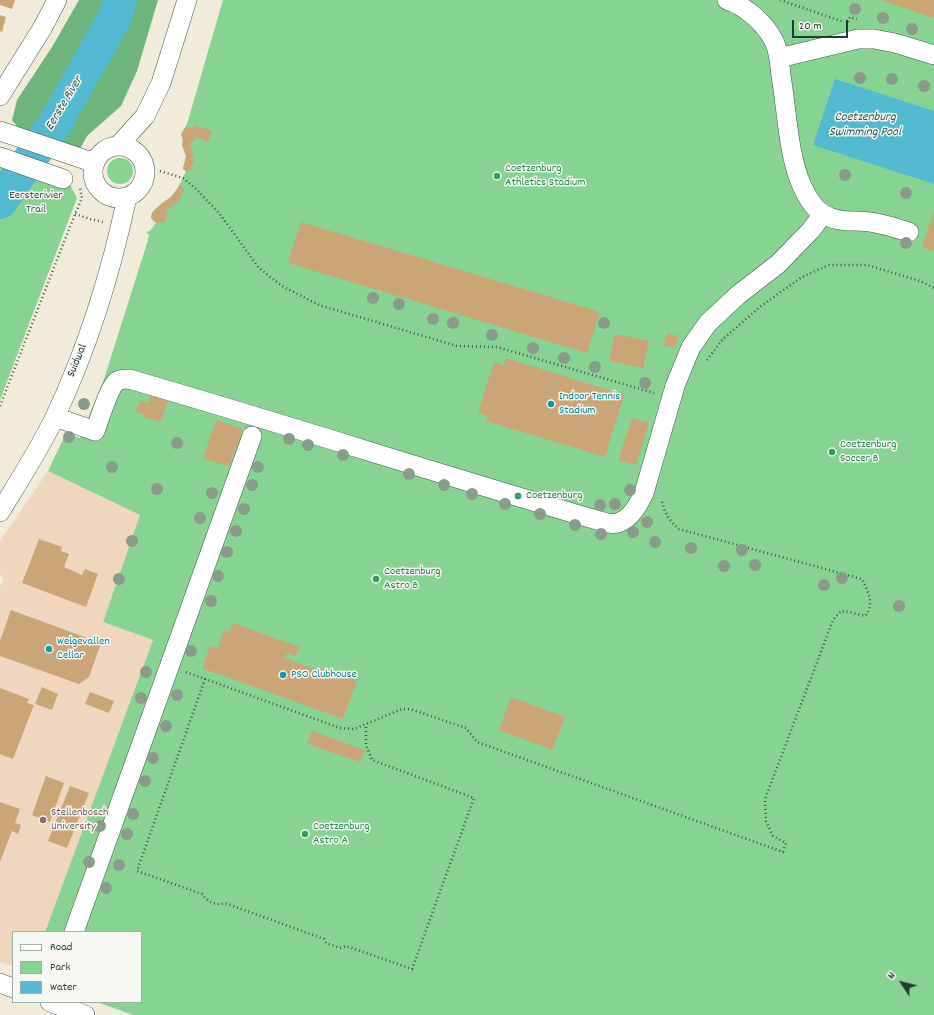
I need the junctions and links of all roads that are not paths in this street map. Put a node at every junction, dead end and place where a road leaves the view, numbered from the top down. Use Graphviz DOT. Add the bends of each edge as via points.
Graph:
graph roads {
  1 [pos="57,0"];
  2 [pos="187,0"];
  3 [pos="727,0"];
  4 [pos="934,55"];
  5 [pos="778,58"];
  6 [pos="0,96"];
  7 [pos="145,116"];
  8 [pos="5,133"];
  9 [pos="118,146"];
  10 [pos="139,155"];
  11 [pos="0,157"];
  12 [pos="88,162"];
  13 [pos="62,179"];
  14 [pos="127,197"];
  15 [pos="823,214"];
  16 [pos="909,232"];
  17 [pos="55,417"];
  18 [pos="252,436"];
  19 [pos="0,512"];
  20 [pos="74,931"];
  21 [pos="0,983"];
  22 [pos="12,988"];
  23 [pos="53,1003"];
  24 [pos="86,1015"];
  1 -- 6 [label="street"];
  2 -- 7 [label="street" via="161,83"];
  3 -- 5 [label="street" via="748,12 764,26 774,41"];
  4 -- 5 [label="street" via="895,43 858,39"];
  5 -- 15 [label="street" via="797,175 806,196"];
  7 -- 9 [label="street"];
  7 -- 10 [label="street"];
  8 -- 12 [label="street"];
  9 -- 10 [label="street" via="132,149"];
  9 -- 12 [label="street" via="106,149"];
  10 -- 14 [label="street" via="145,166 145,180 134,194"];
  11 -- 13 [label="street"];
  12 -- 14 [label="street" via="100,190 112,197"];
  14 -- 17 [label="street, Suidwal" via="105,289 83,351"];
  15 -- 16 [label="street" via="836,220 872,222"];
  15 -- 17 [label="street" via="778,264 738,295 708,323 691,347 675,386 644,493 630,514 616,523 607,523 507,494 129,379 123,378 116,382 95,431"];
  17 -- 19 [label="street, Suidwal" via="32,461"];
  18 -- 20 [label="street"];
  21 -- 22 [label="street"];
  23 -- 24 [label="street"];
}
